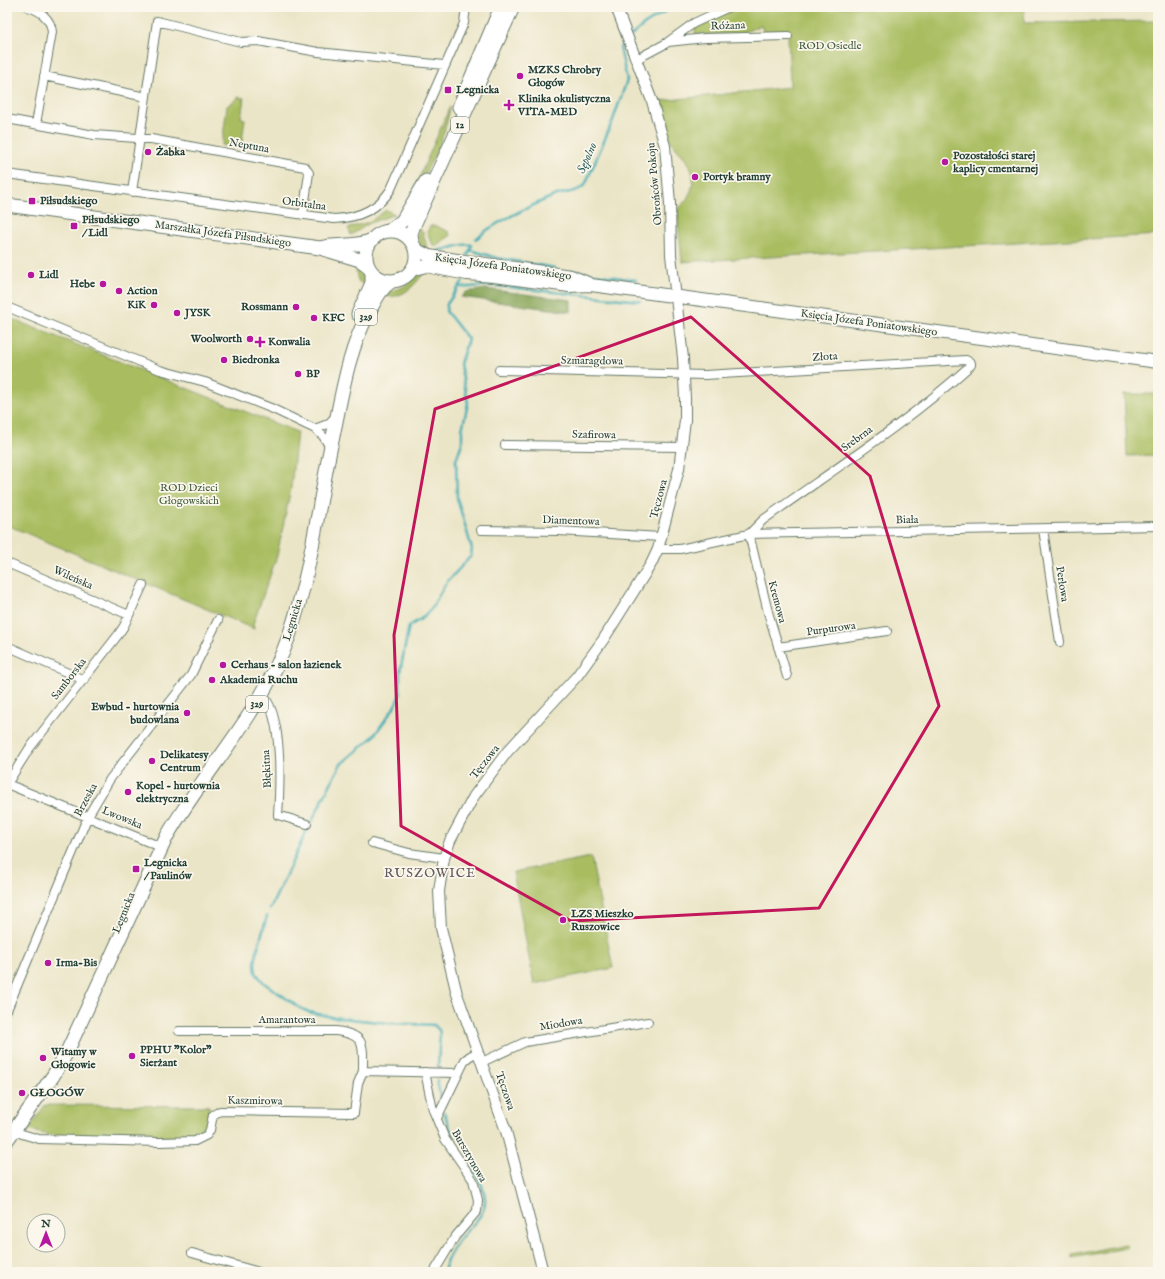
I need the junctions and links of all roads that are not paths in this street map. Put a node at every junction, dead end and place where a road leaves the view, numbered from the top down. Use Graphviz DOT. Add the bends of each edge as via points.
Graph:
graph roads {
  1 [pos="28,7"];
  2 [pos="466,7"];
  3 [pos="501,7"];
  4 [pos="513,7"];
  5 [pos="616,7"];
  6 [pos="729,7"];
  7 [pos="788,36"];
  8 [pos="668,42"];
  9 [pos="635,60"];
  10 [pos="444,65"];
  11 [pos="44,76"];
  12 [pos="146,97"];
  13 [pos="7,119"];
  14 [pos="36,124"];
  15 [pos="140,140"];
  16 [pos="7,174"];
  17 [pos="132,192"];
  18 [pos="7,204"];
  19 [pos="303,215"];
  20 [pos="389,231"];
  21 [pos="372,240"];
  22 [pos="413,246"];
  23 [pos="320,248"];
  24 [pos="370,269"];
  25 [pos="411,270"];
  26 [pos="392,281"];
  27 [pos="591,285"];
  28 [pos="675,296"];
  29 [pos="7,307"];
  30 [pos="966,360"];
  31 [pos="1154,362"];
  32 [pos="499,370"];
  33 [pos="684,374"];
  34 [pos="338,413"];
  35 [pos="328,424"];
  36 [pos="315,429"];
  37 [pos="505,444"];
  38 [pos="682,447"];
  39 [pos="328,450"];
  40 [pos="1158,526"];
  41 [pos="1043,529"];
  42 [pos="481,530"];
  43 [pos="749,534"];
  44 [pos="661,537"];
  45 [pos="658,549"];
  46 [pos="7,563"];
  47 [pos="143,585"];
  48 [pos="129,615"];
  49 [pos="218,620"];
  50 [pos="887,631"];
  51 [pos="1060,642"];
  52 [pos="7,646"];
  53 [pos="778,648"];
  54 [pos="786,676"];
  55 [pos="84,680"];
  56 [pos="263,694"];
  57 [pos="7,784"];
  58 [pos="88,816"];
  59 [pos="307,824"];
  60 [pos="372,843"];
  61 [pos="157,845"];
  62 [pos="444,858"];
  63 [pos="7,1010"];
  64 [pos="648,1022"];
  65 [pos="179,1031"];
  66 [pos="478,1052"];
  67 [pos="482,1062"];
  68 [pos="363,1071"];
  69 [pos="425,1072"];
  70 [pos="458,1073"];
  71 [pos="437,1118"];
  72 [pos="10,1136"];
  73 [pos="192,1253"];
  74 [pos="259,1272"];
  75 [pos="434,1272"];
  76 [pos="543,1272"];
  1 -- 11 [label="street" via="39,11 52,27"];
  2 -- 10 [label="street, Orbitalna" via="464,23"];
  3 -- 20 [label="main road, 12" via="427,180 402,222"];
  4 -- 22 [label="main road, 12" via="414,225 411,234"];
  5 -- 9 [label="street, Obrońców Pokoju"];
  6 -- 8 [label="street, Różana" via="694,23"];
  7 -- 8 [label="street, Różana" via="705,38"];
  8 -- 9 [label="street, Różana"];
  9 -- 28 [label="street, Obrońców Pokoju" via="656,114 665,146"];
  10 -- 12 [label="street" via="246,42 157,21"];
  10 -- 19 [label="street, Orbitalna" via="395,182 386,197 368,211 353,218 334,219"];
  11 -- 12 [label="street"];
  11 -- 14 [label="street"];
  12 -- 15 [label="street"];
  13 -- 14 [label="street, Neptuna"];
  14 -- 15 [label="street, Neptuna" via="94,135"];
  15 -- 17 [label="street"];
  15 -- 19 [label="street, Neptuna" via="151,139 305,167 309,173"];
  16 -- 17 [label="street, Orbitalna"];
  17 -- 19 [label="street, Orbitalna"];
  18 -- 23 [label="main road, Marszałka Józefa Piłsudskiego / 12"];
  20 -- 21 [label="main road, 12"];
  20 -- 22 [label="main road" via="402,234"];
  21 -- 23 [label="main road, Marszałka Józefa Piłsudskiego / 12" via="357,245"];
  21 -- 24 [label="main road" via="367,250"];
  22 -- 25 [label="main road, 12" via="416,258"];
  22 -- 27 [label="main road, Księcia Józefa Poniatowskiego" via="429,256 571,276"];
  23 -- 24 [label="main road, Marszałka Józefa Piłsudskiego / 12" via="360,260"];
  24 -- 26 [label="main road, 12" via="381,279"];
  24 -- 35 [label="main road, Legnicka / 329" via="371,287 342,354"];
  25 -- 26 [label="main road" via="404,277"];
  25 -- 27 [label="main road, Księcia Józefa Poniatowskiego" via="426,266 462,274 568,286"];
  26 -- 34 [label="main road, Legnicka / 329" via="378,295 354,342"];
  27 -- 28 [label="main road, Księcia Józefa Poniatowskiego"];
  28 -- 31 [label="main road, Księcia Józefa Poniatowskiego"];
  28 -- 33 [label="street, Tęczowa"];
  29 -- 36 [label="street" via="160,370 206,382"];
  30 -- 33 [label="street, Złota" via="705,375"];
  30 -- 43 [label="street, Srebrna" via="971,365 959,377 763,520"];
  32 -- 33 [label="street, Szmaragdowa"];
  33 -- 38 [label="street, Tęczowa" via="685,412"];
  34 -- 35 [label="street"];
  34 -- 39 [label="main road, Legnicka / 329"];
  35 -- 36 [label="street"];
  35 -- 39 [label="main road, Legnicka / 329"];
  36 -- 39 [label="street" via="323,436"];
  37 -- 38 [label="street, Szafirowa"];
  38 -- 44 [label="street, Tęczowa" via="674,493"];
  39 -- 56 [label="main road, Legnicka / 329" via="298,607 284,649"];
  40 -- 41 [label="street, Biała"];
  41 -- 43 [label="street, Biała"];
  41 -- 51 [label="street, Perłowa"];
  42 -- 44 [label="street, Diamentowa" via="559,531"];
  43 -- 45 [label="street, Biała" via="680,549"];
  43 -- 53 [label="street, Kremowa"];
  44 -- 45 [label="street, Tęczowa"];
  45 -- 62 [label="street, Tęczowa" via="643,577 577,676 507,752 474,796"];
  46 -- 48 [label="street, Wileńska"];
  47 -- 48 [label="street, Samborska"];
  48 -- 55 [label="street, Samborska" via="118,635"];
  49 -- 58 [label="street, Brzeska" via="191,675 110,779"];
  50 -- 53 [label="street, Purpurowa"];
  52 -- 55 [label="street"];
  53 -- 54 [label="street, Kremowa"];
  55 -- 57 [label="street, Samborska" via="29,749"];
  56 -- 59 [label="street, Błękitna" via="272,708 278,747 278,815"];
  56 -- 61 [label="main road, Legnicka / 329" via="214,766 194,784 175,807"];
  57 -- 58 [label="street, Lwowska"];
  58 -- 61 [label="street, Lwowska"];
  58 -- 63 [label="street, Brzeska"];
  60 -- 62 [label="street" via="409,853"];
  61 -- 72 [label="main road, Legnicka / 329" via="78,1031 61,1064"];
  62 -- 66 [label="street, Tęczowa" via="439,891 441,928 457,994"];
  64 -- 67 [label="street, Miodowa" via="525,1042"];
  65 -- 68 [label="street, Amarantowa" via="349,1033 356,1035 362,1043"];
  66 -- 67 [label="street, Tęczowa"];
  66 -- 70 [label="street" via="465,1060"];
  67 -- 76 [label="street, Tęczowa" via="506,1131"];
  68 -- 69 [label="street"];
  68 -- 72 [label="street, Kaszmirowa" via="358,1083 354,1113 220,1111 213,1115 207,1135 195,1141 39,1139"];
  69 -- 70 [label="street"];
  69 -- 71 [label="street, Bursztynowa"];
  70 -- 71 [label="street"];
  71 -- 75 [label="street, Bursztynowa" via="448,1145 473,1180 478,1200 477,1211 455,1236"];
  73 -- 74 [label="street"];
}
